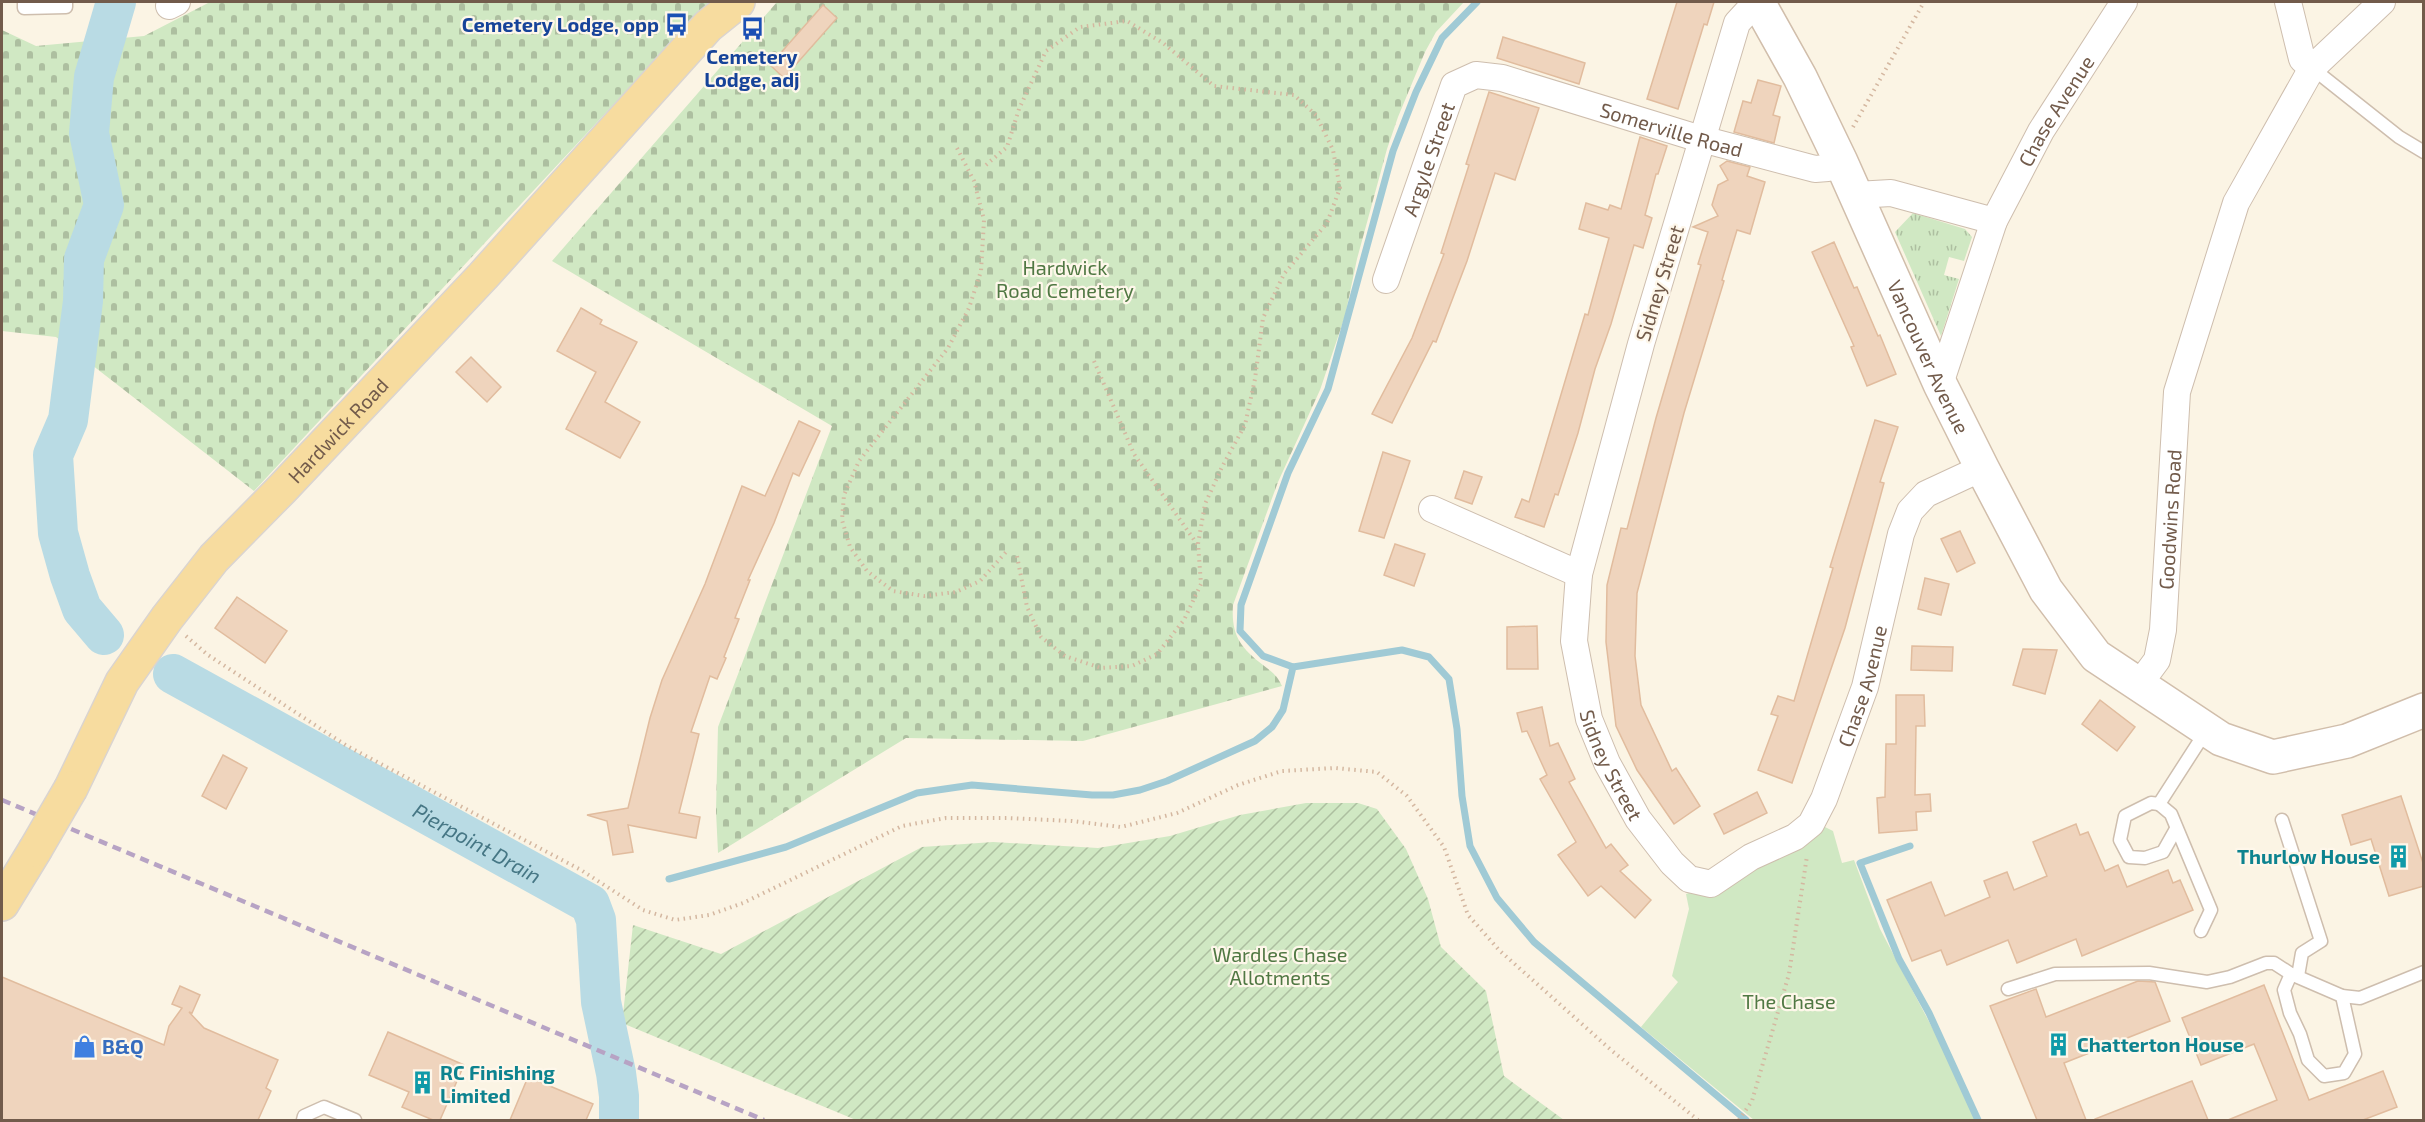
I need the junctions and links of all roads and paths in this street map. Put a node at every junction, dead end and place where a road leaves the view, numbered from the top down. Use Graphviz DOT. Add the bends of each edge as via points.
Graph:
graph roads {
  1 [pos="24,2"];
  2 [pos="66,2"];
  3 [pos="738,2"];
  4 [pos="1924,2"];
  5 [pos="2124,2"];
  6 [pos="2288,2"];
  7 [pos="2382,2"];
  8 [pos="1759,3"];
  9 [pos="2312,68"];
  10 [pos="1502,78"];
  11 [pos="1702,140"];
  12 [pos="957,148"];
  13 [pos="2424,152"];
  14 [pos="1837,153"];
  15 [pos="986,165"];
  16 [pos="1856,195"];
  17 [pos="1994,221"];
  18 [pos="1386,280"];
  19 [pos="1094,361"];
  20 [pos="1940,384"];
  21 [pos="1982,468"];
  22 [pos="1432,509"];
  23 [pos="1198,544"];
  24 [pos="1007,550"];
  25 [pos="1017,556"];
  26 [pos="1579,574"];
  27 [pos="167,618"];
  28 [pos="2140,683"];
  29 [pos="2420,715"];
  30 [pos="2207,730"];
  31 [pos="2159,804"];
  32 [pos="2282,820"];
  33 [pos="1810,824"];
  34 [pos="2175,829"];
  35 [pos="1711,884"];
  36 [pos="2,904"];
  37 [pos="2201,931"];
  38 [pos="2424,972"];
  39 [pos="2294,975"];
  40 [pos="2008,989"];
  41 [pos="2342,996"];
  42 [pos="303,1120"];
  43 [pos="355,1120"];
  44 [pos="1698,1120"];
  45 [pos="1739,1120"];
  1 -- 2 [label="lane" via="24,8 66,8"];
  3 -- 27 [label="main road, Hardwick Road" via="708,26 483,276 214,558"];
  4 -- 14 [label="path"];
  5 -- 17 [label="street, Chase Avenue" via="2040,131"];
  6 -- 9 [label="street" via="2302,59"];
  7 -- 9 [label="street, Goodwins Road"];
  8 -- 11 [label="street, Sidney Street" via="1737,23"];
  8 -- 14 [label="main road, Vancouver Avenue"];
  9 -- 13 [label="lane"];
  9 -- 28 [label="street, Goodwins Road" via="2236,203 2177,393 2163,630 2157,660"];
  10 -- 11 [label="street, Somerville Road"];
  10 -- 18 [label="street, Argyle Street" via="1476,75 1454,85"];
  11 -- 14 [label="street, Somerville Road" via="1815,169 1828,168"];
  11 -- 26 [label="street, Sidney Street" via="1641,344"];
  12 -- 24 [label="path" via="974,181 984,220 981,271 969,308 948,348 858,461 844,495 842,520 850,547 867,571 892,591 924,596 956,592 980,581"];
  14 -- 16 [label="main road, Vancouver Avenue"];
  15 -- 23 [label="path" via="1007,147 1019,109 1046,51 1080,27 1128,21 1163,43 1214,86 1294,95 1316,115 1333,150 1340,188 1327,223 1284,274 1263,318 1245,425 1205,504"];
  16 -- 17 [label="street" via="1891,193"];
  16 -- 20 [label="main road, Vancouver Avenue"];
  17 -- 20 [label="street, Chase Avenue"];
  19 -- 23 [label="path" via="1134,454"];
  20 -- 21 [label="main road, Vancouver Avenue"];
  21 -- 28 [label="main road, Vancouver Avenue" via="2046,590 2096,656"];
  21 -- 33 [label="street, Chase Avenue" via="1926,494 1910,511 1901,534 1865,687 1824,799"];
  22 -- 26 [label="street"];
  23 -- 25 [label="path" via="1201,584 1184,620 1156,654 1132,666 1101,668 1065,656 1041,637 1027,607"];
  26 -- 35 [label="street, Sidney Street" via="1574,641 1589,719 1607,764 1638,819 1672,863 1689,879"];
  27 -- 36 [label="main road, Hardwick Road, bridge" via="122,682 71,788"];
  27 -- 44 [label="path" via="208,655 347,746 580,870 643,910 675,920 709,915 743,903 902,826 946,818 1007,818 1122,827 1178,813 1238,785 1282,771 1335,768 1377,772 1407,795 1444,847 1468,915 1499,950 1611,1050"];
  28 -- 30 [label="main road"];
  29 -- 30 [label="main road" via="2347,741 2273,757 2221,739"];
  30 -- 31 [label="lane"];
  31 -- 34 [label="lane" via="2171,814"];
  31 -- 34 [label="lane" via="2144,806 2125,816 2120,840 2129,857 2145,858 2163,852"];
  32 -- 39 [label="lane" via="2321,941 2302,953"];
  33 -- 35 [label="street, Chase Avenue" via="1795,837 1751,858"];
  33 -- 45 [label="path" via="1789,974 1752,1101"];
  34 -- 37 [label="lane" via="2211,910"];
  38 -- 41 [label="lane" via="2360,998"];
  39 -- 40 [label="lane" via="2274,963 2266,963 2207,982 2149,973 2055,974"];
  39 -- 41 [label="lane"];
  39 -- 41 [label="lane" via="2284,990 2290,1013 2308,1060 2324,1076 2344,1073 2355,1054"];
  42 -- 43 [label="lane" via="324,1107"];
}
